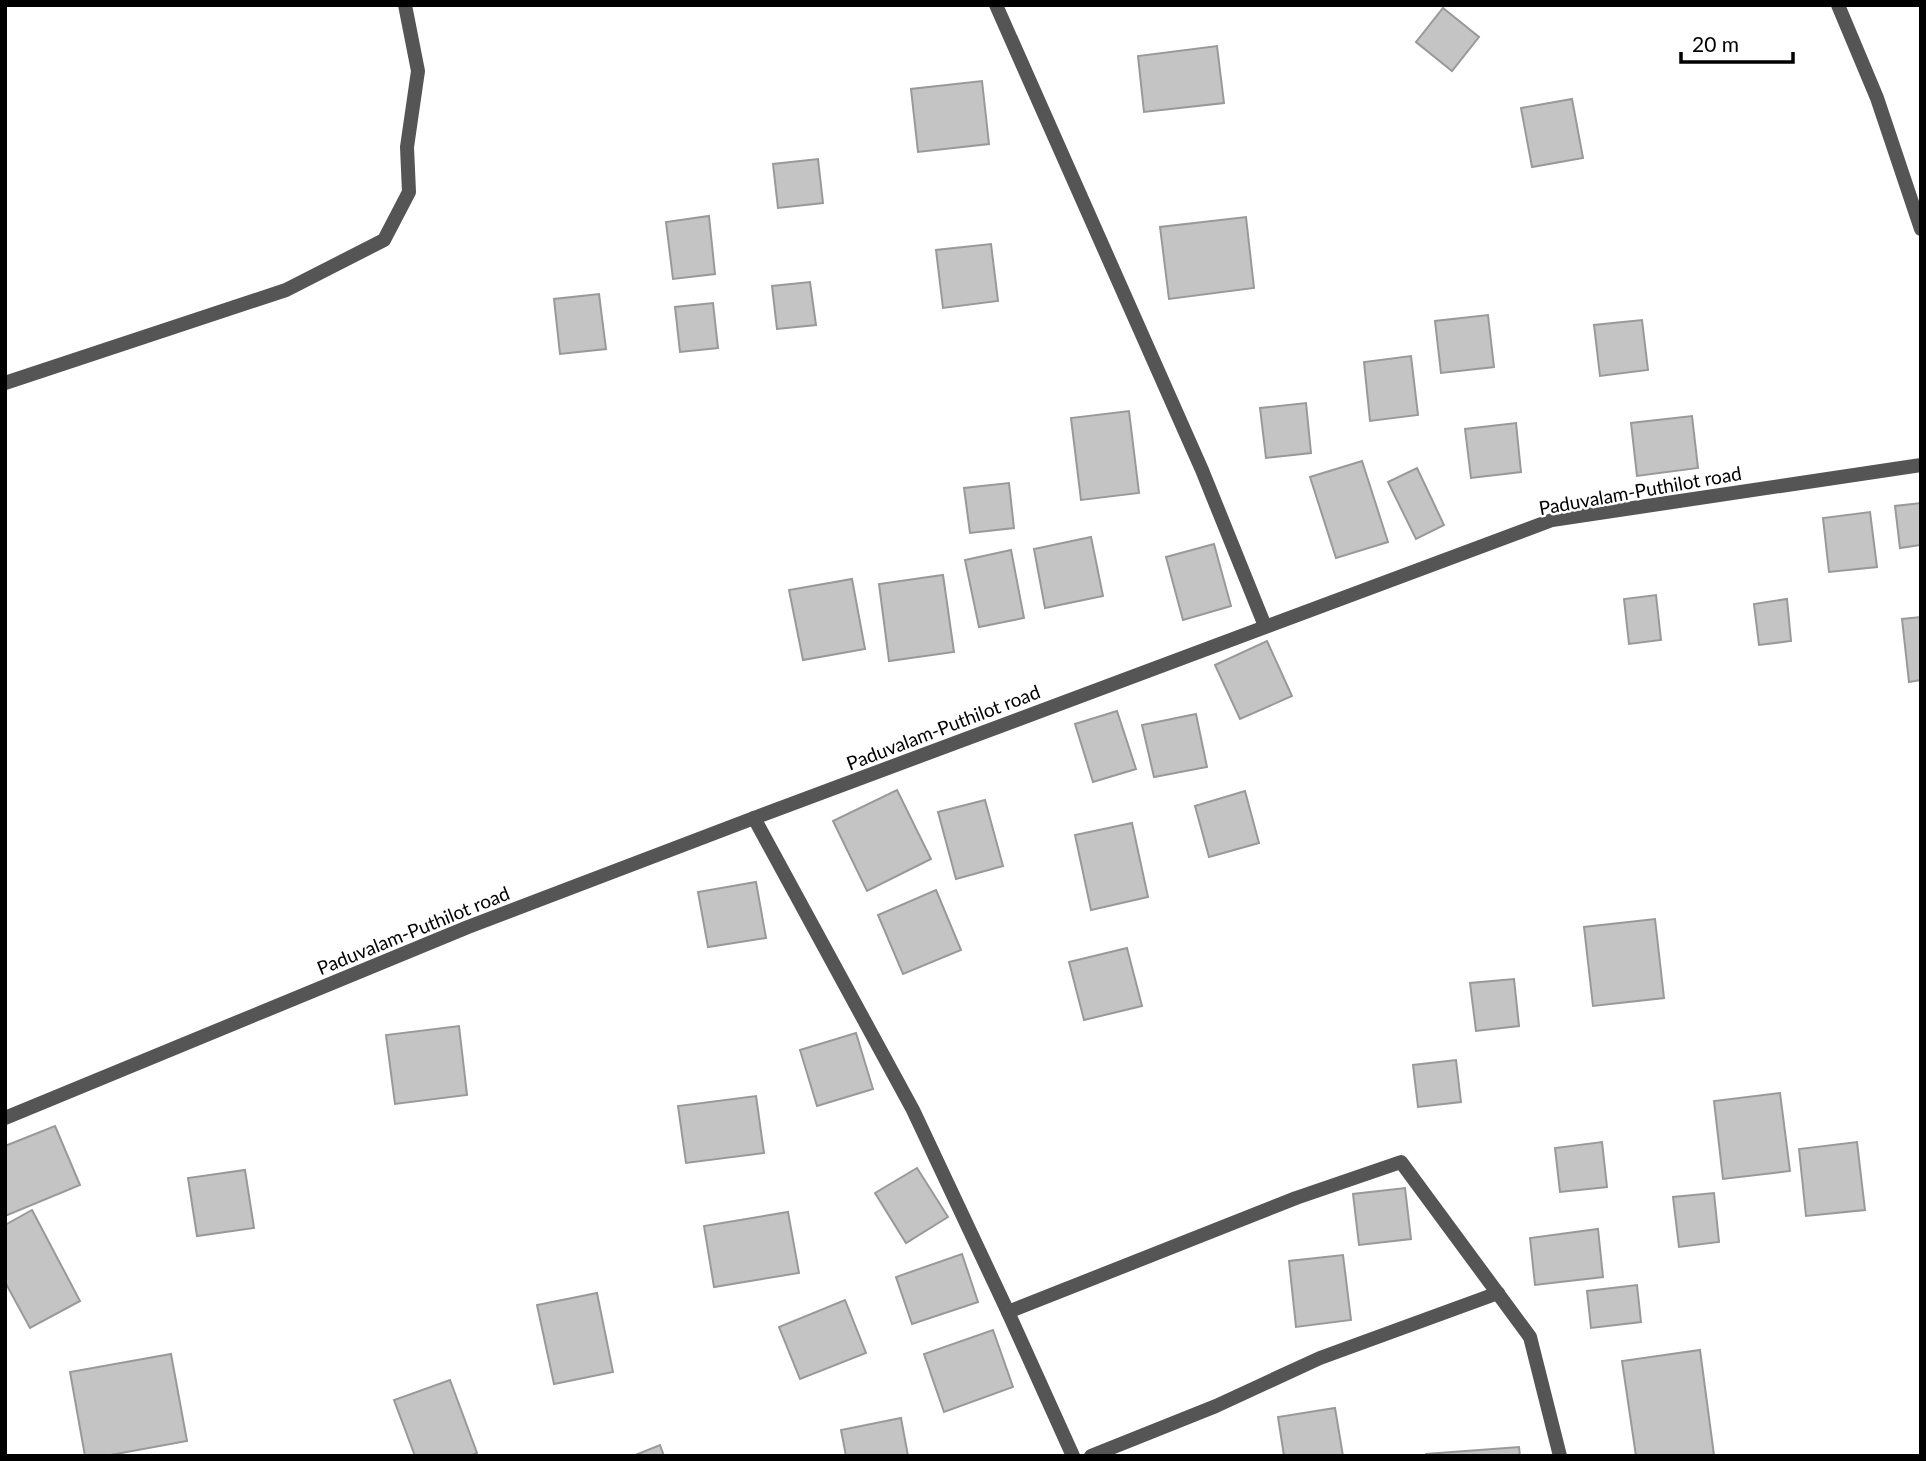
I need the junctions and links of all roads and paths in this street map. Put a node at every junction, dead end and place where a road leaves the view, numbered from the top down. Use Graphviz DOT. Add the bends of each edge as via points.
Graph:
graph roads {
  1 [pos="405,5"];
  2 [pos="996,5"];
  3 [pos="1838,5"];
  4 [pos="1921,229"];
  5 [pos="5,383"];
  6 [pos="1921,465"];
  7 [pos="1265,626"];
  8 [pos="754,818"];
  9 [pos="5,1118"];
  10 [pos="1498,1293"];
  11 [pos="1008,1312"];
  12 [pos="1073,1456"];
  13 [pos="1091,1456"];
  14 [pos="1560,1456"];
  1 -- 5 [label="street" via="418,71 407,147 408,192 384,240 286,290"];
  2 -- 7 [label="street" via="1202,470"];
  3 -- 4 [label="street" via="1877,98"];
  6 -- 7 [label="street, Paduvalam-Puthilot road" via="1552,520"];
  7 -- 8 [label="street, Paduvalam-Puthilot road"];
  8 -- 9 [label="street, Paduvalam-Puthilot road" via="468,927"];
  8 -- 11 [label="street" via="913,1110"];
  10 -- 11 [label="street" via="1401,1162 1296,1198"];
  10 -- 13 [label="street" via="1320,1358"];
  10 -- 14 [label="street" via="1530,1337"];
  11 -- 12 [label="street"];
}
